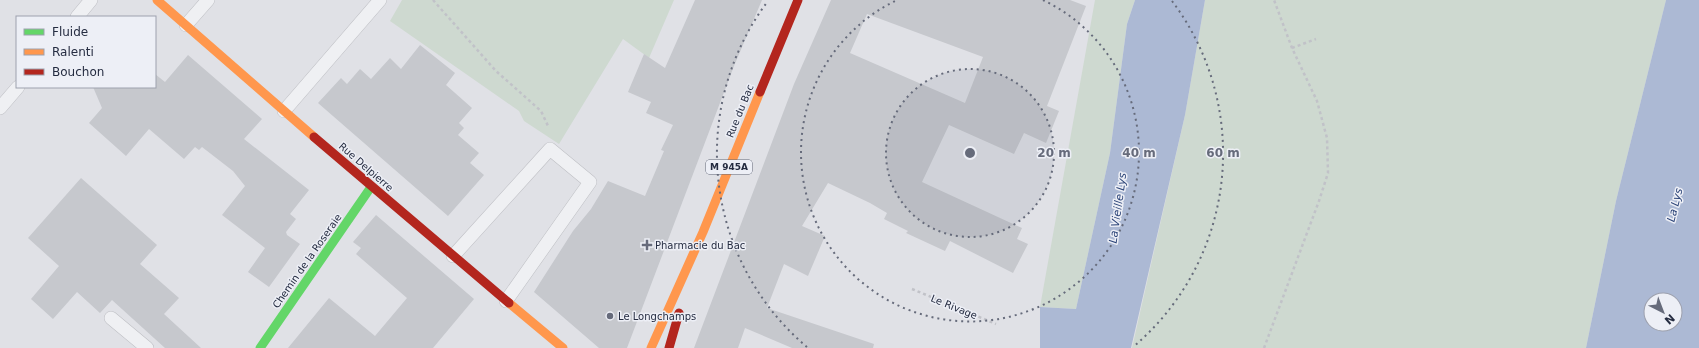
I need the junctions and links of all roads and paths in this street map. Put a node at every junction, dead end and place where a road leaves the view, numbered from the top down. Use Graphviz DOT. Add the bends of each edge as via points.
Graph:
graph roads {
  1 [pos="91,0"];
  2 [pos="157,0"];
  3 [pos="208,0"];
  4 [pos="380,0"];
  5 [pos="433,0"];
  6 [pos="798,0"];
  7 [pos="1274,0"];
  8 [pos="78,16"];
  9 [pos="186,25"];
  10 [pos="1316,39"];
  11 [pos="1292,48"];
  12 [pos="17,88"];
  13 [pos="0,108"];
  14 [pos="284,111"];
  15 [pos="550,149"];
  16 [pos="371,187"];
  17 [pos="703,232"];
  18 [pos="453,256"];
  19 [pos="912,290"];
  20 [pos="506,301"];
  21 [pos="112,318"];
  22 [pos="996,324"];
  23 [pos="147,348"];
  24 [pos="260,348"];
  25 [pos="563,348"];
  26 [pos="652,348"];
  27 [pos="669,348"];
  28 [pos="1264,348"];
  1 -- 8 [label="lane"];
  2 -- 9 [label="street, Rue Delpierre"];
  3 -- 9 [label="lane"];
  4 -- 14 [label="lane"];
  5 -- 15 [label="path" via="496,71 541,111 549,129"];
  6 -- 17 [label="street, Rue du Bac / M 945A"];
  7 -- 11 [label="path"];
  9 -- 14 [label="street, Rue Delpierre"];
  10 -- 11 [label="path"];
  11 -- 28 [label="path" via="1317,101 1327,138 1328,172"];
  12 -- 13 [label="lane"];
  14 -- 16 [label="street, Rue Delpierre"];
  15 -- 18 [label="lane"];
  15 -- 20 [label="lane" via="590,182"];
  16 -- 18 [label="street, Rue Delpierre"];
  16 -- 24 [label="street, Chemin de la Roseraie"];
  17 -- 26 [label="street, Rue du Bac / M 945A"];
  17 -- 27 [label="street, Rue du Bac / M 945A"];
  18 -- 20 [label="street, Rue Delpierre"];
  19 -- 22 [label="path, Le Rivage"];
  20 -- 25 [label="street, Rue Delpierre"];
  21 -- 23 [label="lane"];
}
